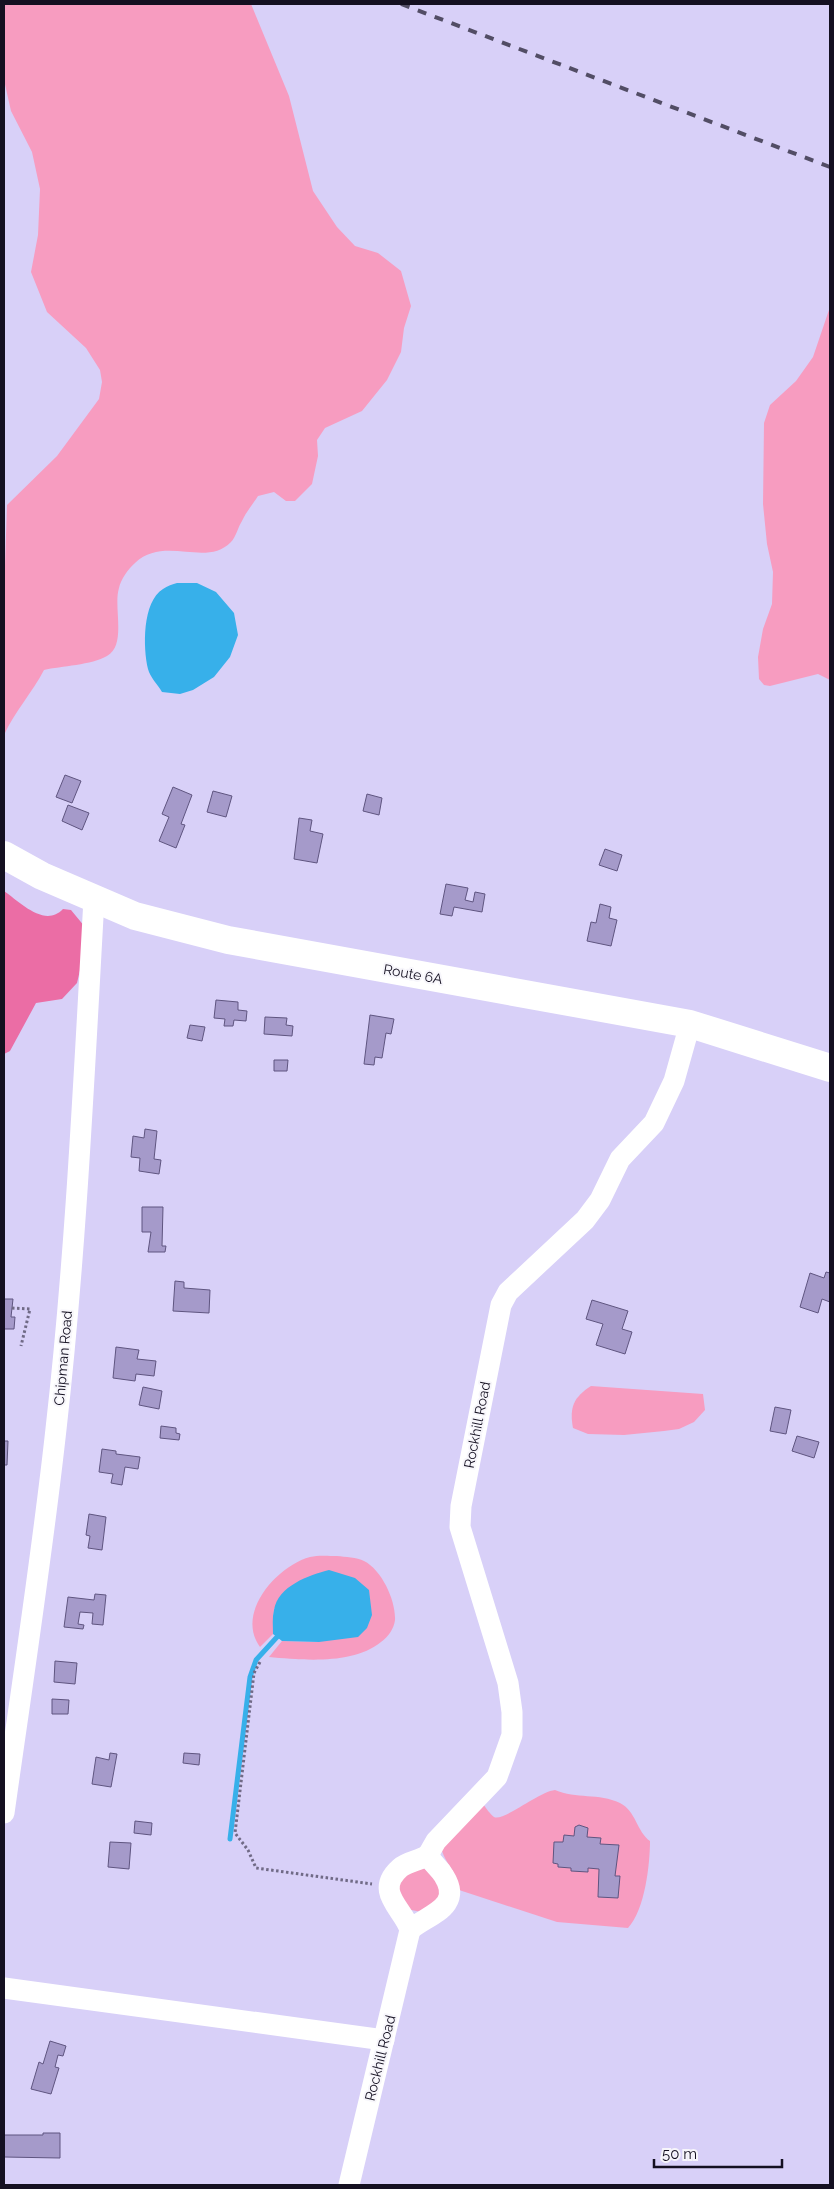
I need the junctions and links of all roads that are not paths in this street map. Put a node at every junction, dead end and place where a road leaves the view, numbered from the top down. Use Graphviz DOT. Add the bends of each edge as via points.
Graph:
graph roads {
  1 [pos="4,854"];
  2 [pos="94,899"];
  3 [pos="690,1024"];
  4 [pos="830,1068"];
  5 [pos="4,1813"];
  6 [pos="428,1854"];
  7 [pos="410,1930"];
  8 [pos="4,1988"];
  9 [pos="384,2040"];
  10 [pos="349,2185"];
  1 -- 2 [label="main road, Route 6A" via="42,876"];
  2 -- 3 [label="main road, Route 6A" via="134,916 228,940"];
  2 -- 5 [label="street, Chipman Road" via="64,1347 48,1494"];
  3 -- 4 [label="main road, Route 6A"];
  3 -- 6 [label="street, Rockhill Road" via="674,1081 654,1123 620,1159 600,1200 585,1220 508,1292 501,1305 461,1506 460,1527 508,1683 512,1735 497,1777 436,1841"];
  6 -- 7 [label="street" via="432,1865 445,1877 449,1894 436,1914 418,1922"];
  6 -- 7 [label="street, Rockhill Road" via="401,1867 390,1886 394,1906 407,1920"];
  7 -- 9 [label="street, Rockhill Road"];
  8 -- 9 [label="street"];
  9 -- 10 [label="street, Rockhill Road"];
}
